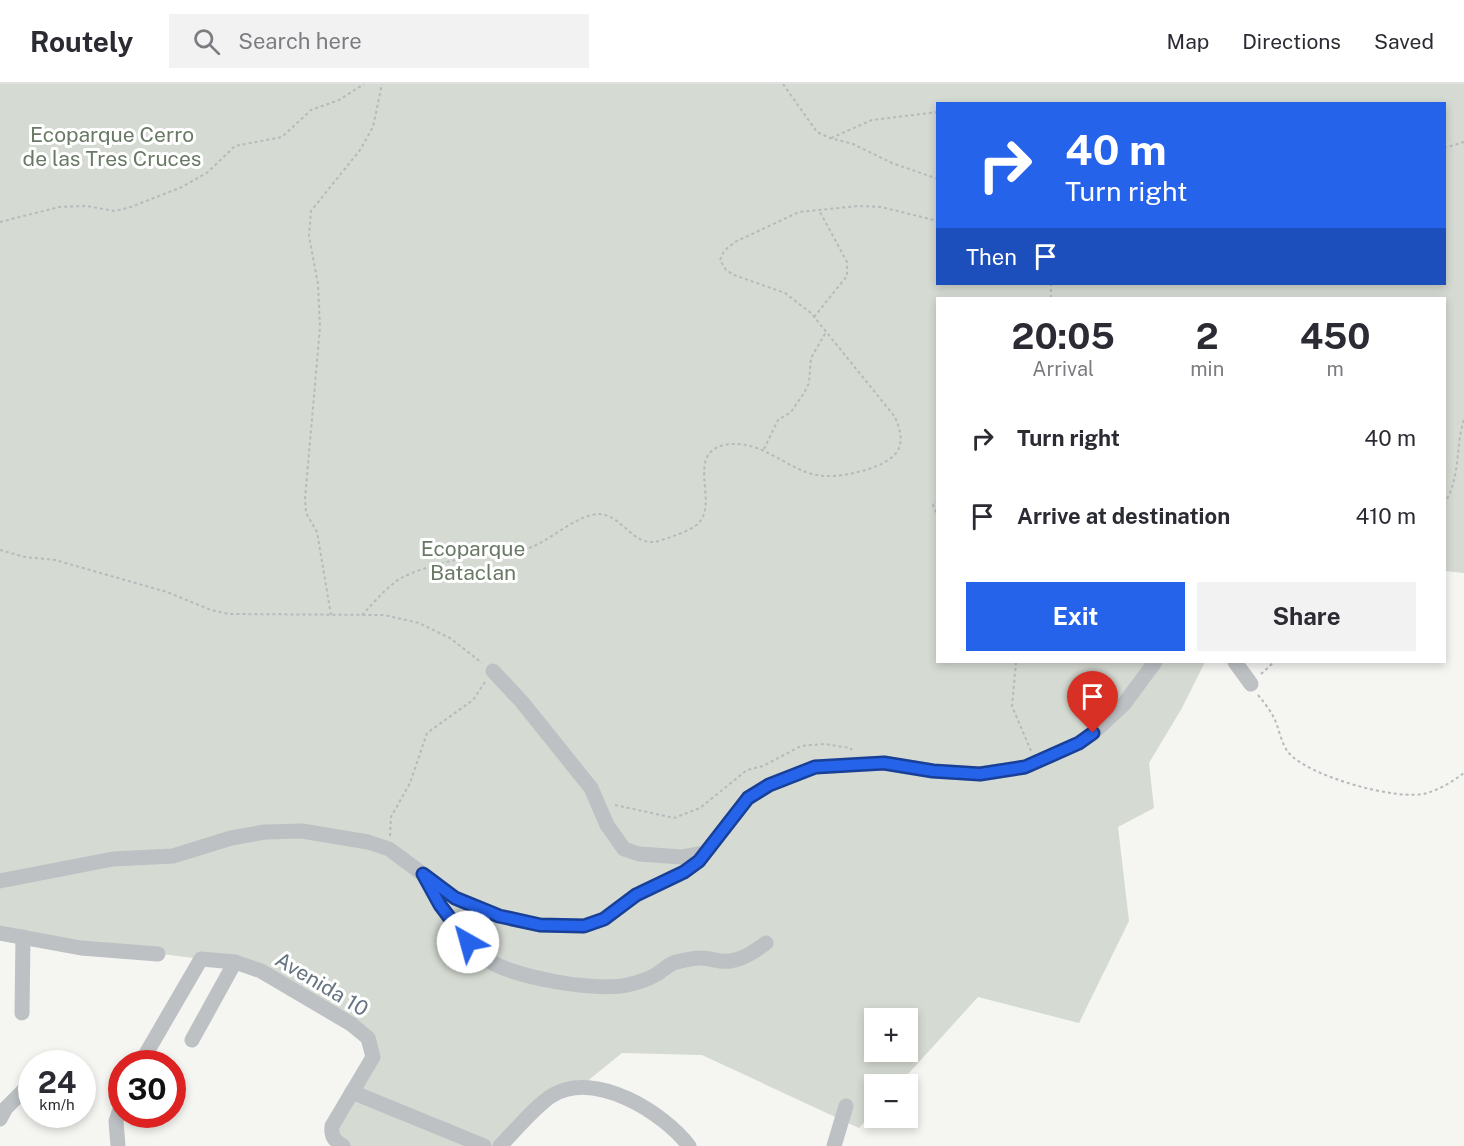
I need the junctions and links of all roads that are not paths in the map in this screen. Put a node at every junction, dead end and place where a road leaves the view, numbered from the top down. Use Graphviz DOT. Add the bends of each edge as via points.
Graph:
graph roads {
  1 [pos="1154,663"];
  2 [pos="1236,663"];
  3 [pos="493,671"];
  4 [pos="1251,684"];
  5 [pos="705,853"];
  6 [pos="423,874"];
  7 [pos="0,881"];
  8 [pos="0,933"];
  9 [pos="22,938"];
  10 [pos="766,943"];
  11 [pos="158,954"];
  12 [pos="235,962"];
  13 [pos="22,1013"];
  14 [pos="192,1040"];
  15 [pos="148,1050"];
  16 [pos="352,1092"];
  17 [pos="18,1096"];
  18 [pos="846,1106"];
  19 [pos="0,1119"];
  20 [pos="116,1128"];
  21 [pos="118,1146"];
  22 [pos="343,1146"];
  23 [pos="484,1146"];
  24 [pos="500,1146"];
  25 [pos="689,1146"];
  26 [pos="834,1146"];
  1 -- 5 [label="street" via="1124,704 1093,733 1025,767 980,774 884,763 815,767 748,798"];
  2 -- 4 [label="street"];
  3 -- 5 [label="street" via="591,788 607,825 624,849 682,857"];
  5 -- 6 [label="street" via="684,872 636,895 604,919 584,926 540,925 499,916 455,898"];
  6 -- 7 [label="street" via="388,849 302,831 265,832 172,855 113,859"];
  6 -- 10 [label="street" via="440,905 484,958 516,972 565,983 603,988 628,985 655,975 672,963 700,958 732,961"];
  8 -- 9 [label="street"];
  9 -- 11 [label="street" via="81,948"];
  9 -- 13 [label="street"];
  12 -- 14 [label="street"];
  12 -- 15 [label="street, Avenida 10" via="201,959"];
  12 -- 16 [label="street, Avenida 10" via="261,971 368,1038 374,1057"];
  16 -- 22 [label="street, Avenida 10" via="332,1126 334,1141"];
  16 -- 23 [label="street"];
  17 -- 19 [label="street"];
  18 -- 26 [label="street"];
  20 -- 21 [label="street"];
  24 -- 25 [label="street" via="551,1096 580,1087 635,1102 660,1117"];
}
